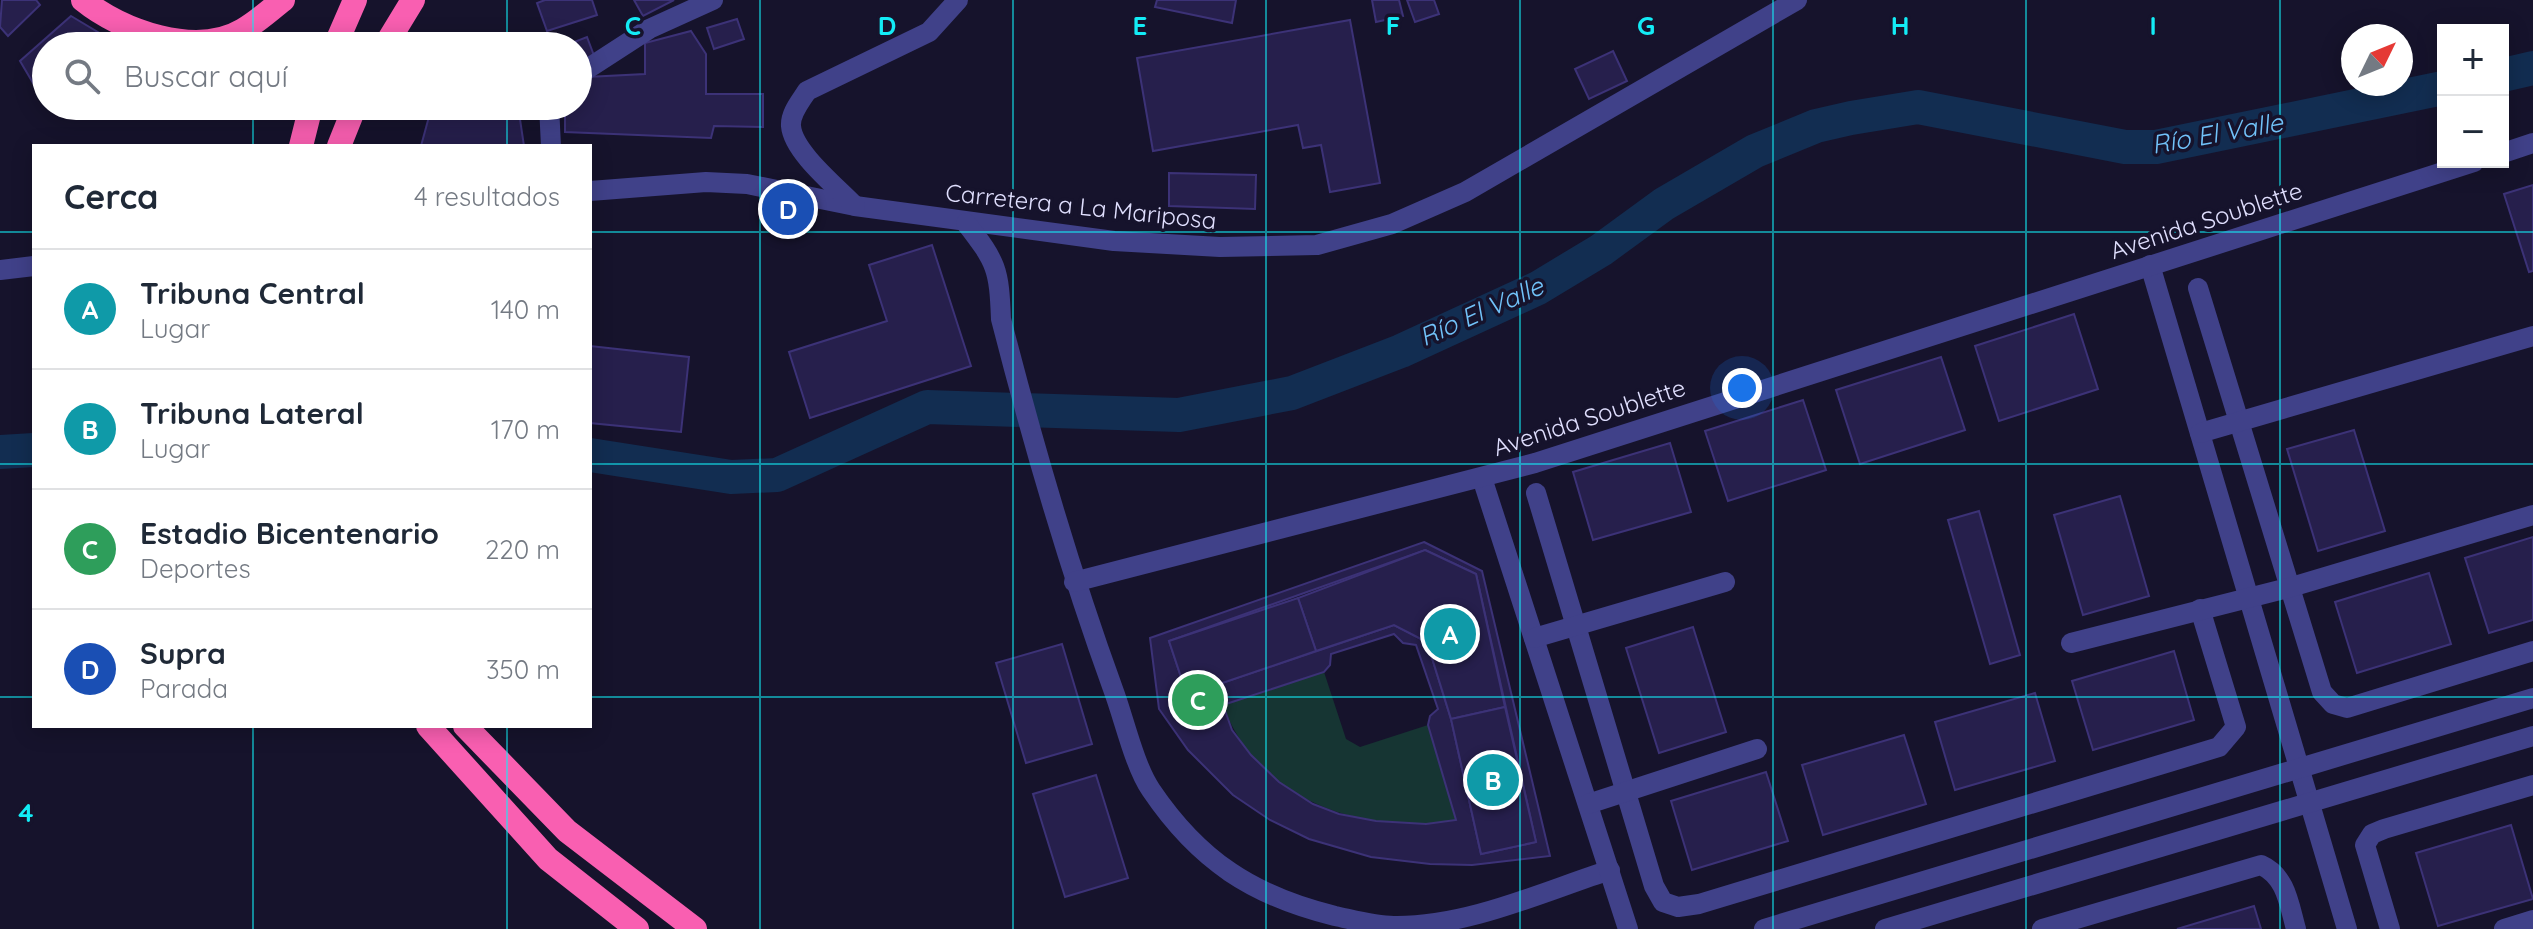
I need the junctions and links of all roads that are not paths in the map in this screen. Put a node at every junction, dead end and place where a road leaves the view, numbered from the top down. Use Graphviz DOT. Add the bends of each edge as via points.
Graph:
graph roads {
  1 [pos="83,0"];
  2 [pos="283,0"];
  3 [pos="355,0"];
  4 [pos="413,0"];
  5 [pos="713,0"];
  6 [pos="958,0"];
  7 [pos="1797,0"];
  8 [pos="135,32"];
  9 [pos="241,32"];
  10 [pos="341,32"];
  11 [pos="394,32"];
  12 [pos="592,66"];
  13 [pos="308,120"];
  14 [pos="349,120"];
  15 [pos="550,120"];
  16 [pos="2533,143"];
  17 [pos="302,144"];
  18 [pos="340,144"];
  19 [pos="551,144"];
  20 [pos="2509,151"];
  21 [pos="2455,168"];
  22 [pos="592,191"];
  23 [pos="855,206"];
  24 [pos="966,223"];
  25 [pos="2150,265"];
  26 [pos="32,266"];
  27 [pos="0,270"];
  28 [pos="2198,288"];
  29 [pos="2533,336"];
  30 [pos="2238,422"];
  31 [pos="2200,433"];
  32 [pos="1482,478"];
  33 [pos="1536,493"];
  34 [pos="2533,515"];
  35 [pos="1074,582"];
  36 [pos="1725,582"];
  37 [pos="2288,588"];
  38 [pos="2248,597"];
  39 [pos="2200,609"];
  40 [pos="1576,626"];
  41 [pos="1534,638"];
  42 [pos="2071,643"];
  43 [pos="2533,651"];
  44 [pos="2533,698"];
  45 [pos="435,736"];
  46 [pos="473,736"];
  47 [pos="2533,736"];
  48 [pos="1757,749"];
  49 [pos="2298,767"];
  50 [pos="2533,785"];
  51 [pos="1626,792"];
  52 [pos="2308,802"];
  53 [pos="1588,804"];
  54 [pos="1610,870"];
  55 [pos="2533,920"];
  56 [pos="1480,921"];
  57 [pos="1428,927"];
  58 [pos="637,929"];
  59 [pos="695,929"];
  60 [pos="1628,929"];
  61 [pos="1764,929"];
  62 [pos="1885,929"];
  63 [pos="2042,929"];
  64 [pos="2296,929"];
  65 [pos="2347,929"];
  66 [pos="2390,929"];
  67 [pos="2504,929"];
  1 -- 8 [label="highway"];
  2 -- 9 [label="highway"];
  3 -- 10 [label="highway"];
  4 -- 11 [label="highway"];
  5 -- 12 [label="street" via="649,29"];
  6 -- 23 [label="street" via="929,32 807,91 795,109 791,125 797,145"];
  7 -- 24 [label="street, Carretera a La Mariposa" via="1465,192 1392,224 1317,245 1114,241"];
  13 -- 17 [label="highway"];
  14 -- 18 [label="highway"];
  15 -- 19 [label="street"];
  16 -- 20 [label="street"];
  21 -- 25 [label="street, Avenida Soublette"];
  22 -- 23 [label="street, Carretera a La Mariposa" via="747,184"];
  23 -- 24 [label="street, Carretera a La Mariposa"];
  24 -- 35 [label="street" via="996,267 1001,319"];
  25 -- 31 [label="street"];
  25 -- 32 [label="street, Avenida Soublette"];
  26 -- 27 [label="street"];
  28 -- 30 [label="street"];
  29 -- 30 [label="street"];
  30 -- 31 [label="street"];
  30 -- 37 [label="street"];
  31 -- 38 [label="street"];
  32 -- 35 [label="street, Avenida Soublette"];
  32 -- 41 [label="street"];
  33 -- 40 [label="street"];
  34 -- 37 [label="street"];
  35 -- 57 [label="street" via="1149,787 1185,834 1224,870 1293,906 1392,926"];
  36 -- 40 [label="street"];
  37 -- 38 [label="street"];
  37 -- 43 [label="street" via="2322,692 2333,704 2347,708"];
  38 -- 39 [label="street"];
  38 -- 49 [label="street"];
  39 -- 42 [label="street"];
  39 -- 51 [label="street" via="2236,727 2219,747 1678,907 1663,902 1654,886"];
  40 -- 41 [label="street"];
  40 -- 51 [label="street"];
  41 -- 53 [label="street"];
  44 -- 49 [label="street"];
  45 -- 46 [label="highway"];
  45 -- 58 [label="highway" via="548,859"];
  46 -- 59 [label="highway" via="567,831"];
  47 -- 52 [label="street"];
  48 -- 51 [label="street"];
  49 -- 52 [label="street"];
  49 -- 61 [label="street"];
  50 -- 66 [label="street" via="2372,834 2365,845"];
  51 -- 53 [label="street"];
  52 -- 62 [label="street"];
  52 -- 65 [label="street"];
  53 -- 54 [label="street"];
  54 -- 56 [label="street"];
  54 -- 60 [label="street"];
  55 -- 67 [label="street"];
  56 -- 57 [label="street"];
  63 -- 64 [label="street" via="2261,865 2282,882"];
}
